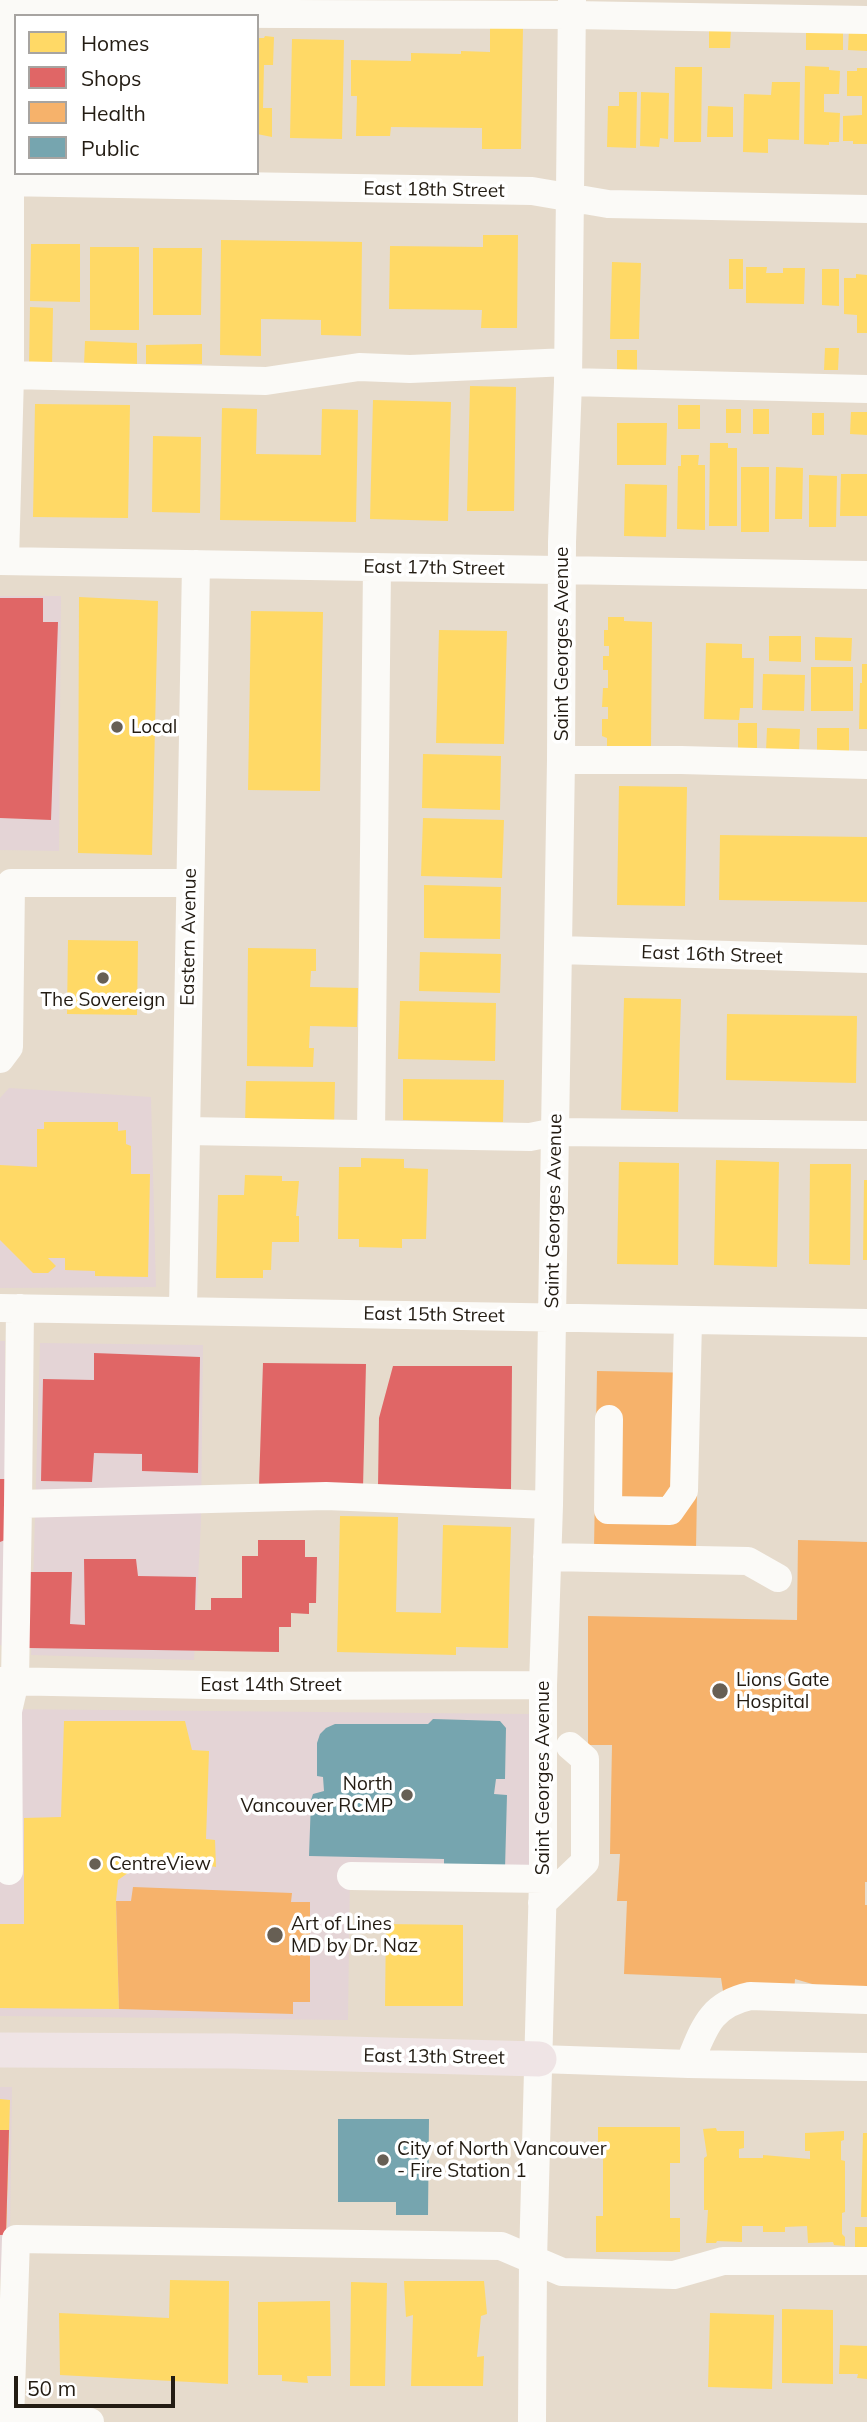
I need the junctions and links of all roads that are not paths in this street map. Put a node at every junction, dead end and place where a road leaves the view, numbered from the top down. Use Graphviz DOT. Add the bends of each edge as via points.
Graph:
graph roads {
  1 [pos="8,6"];
  2 [pos="572,8"];
  3 [pos="867,20"];
  4 [pos="5,182"];
  5 [pos="569,197"];
  6 [pos="867,209"];
  7 [pos="568,372"];
  8 [pos="10,375"];
  9 [pos="867,389"];
  10 [pos="2,561"];
  11 [pos="195,564"];
  12 [pos="377,567"];
  13 [pos="562,570"];
  14 [pos="867,575"];
  15 [pos="561,760"];
  16 [pos="867,765"];
  17 [pos="189,883"];
  18 [pos="558,950"];
  19 [pos="867,959"];
  20 [pos="0,1059"];
  21 [pos="187,1131"];
  22 [pos="555,1132"];
  23 [pos="371,1134"];
  24 [pos="867,1135"];
  25 [pos="10,1308"];
  26 [pos="183,1309"];
  27 [pos="552,1318"];
  28 [pos="688,1321"];
  29 [pos="867,1323"];
  30 [pos="609,1419"];
  31 [pos="18,1504"];
  32 [pos="549,1505"];
  33 [pos="547,1557"];
  34 [pos="778,1578"];
  35 [pos="7,1681"];
  36 [pos="542,1685"];
  37 [pos="570,1746"];
  38 [pos="9,1871"];
  39 [pos="351,1876"];
  40 [pos="542,1891"];
  41 [pos="867,2000"];
  42 [pos="0,2050"];
  43 [pos="539,2059"];
  44 [pos="689,2064"];
  45 [pos="867,2067"];
  46 [pos="533,2261"];
  47 [pos="867,2261"];
  48 [pos="7,2421"];
  49 [pos="90,2422"];
  50 [pos="532,2422"];
  1 -- 2 [label="street"];
  1 -- 4 [label="street"];
  2 -- 3 [label="street"];
  2 -- 5 [label="street, Saint Georges Avenue"];
  4 -- 5 [label="street, East 18th Street" via="532,191"];
  4 -- 8 [label="street"];
  5 -- 6 [label="street, East 18th Street" via="608,204"];
  5 -- 7 [label="street, Saint Georges Avenue"];
  7 -- 8 [label="street" via="359,367 266,381"];
  7 -- 9 [label="street"];
  7 -- 13 [label="street, Saint Georges Avenue"];
  8 -- 10 [label="street"];
  10 -- 11 [label="street, East 17th Street"];
  11 -- 12 [label="street, East 17th Street"];
  11 -- 17 [label="street, Eastern Avenue"];
  12 -- 13 [label="street, East 17th Street"];
  12 -- 23 [label="street"];
  13 -- 14 [label="street, East 17th Street"];
  13 -- 15 [label="street, Saint Georges Avenue"];
  15 -- 16 [label="street"];
  15 -- 18 [label="street, Saint Georges Avenue"];
  17 -- 20 [label="street" via="11,883 9,1047"];
  17 -- 21 [label="street, Eastern Avenue"];
  18 -- 19 [label="street, East 16th Street"];
  18 -- 22 [label="street, Saint Georges Avenue"];
  21 -- 23 [label="street"];
  21 -- 26 [label="street, Eastern Avenue"];
  22 -- 23 [label="street" via="530,1137"];
  22 -- 24 [label="street"];
  22 -- 27 [label="street, Saint Georges Avenue"];
  25 -- 26 [label="street, East 15th Street"];
  25 -- 31 [label="street"];
  26 -- 27 [label="street, East 15th Street"];
  27 -- 28 [label="street, East 15th Street"];
  27 -- 32 [label="street, Saint Georges Avenue"];
  28 -- 29 [label="street, East 15th Street"];
  28 -- 30 [label="street" via="684,1491 670,1511 608,1510"];
  31 -- 32 [label="street" via="326,1496"];
  31 -- 35 [label="street"];
  32 -- 33 [label="street, Saint Georges Avenue"];
  33 -- 34 [label="street" via="748,1561"];
  33 -- 36 [label="street, Saint Georges Avenue"];
  35 -- 36 [label="street, East 14th Street"];
  35 -- 38 [label="street"];
  36 -- 40 [label="street, Saint Georges Avenue"];
  37 -- 40 [label="street" via="585,1759 585,1862"];
  39 -- 40 [label="street"];
  40 -- 43 [label="street, Saint Georges Avenue"];
  41 -- 44 [label="street" via="737,1999 716,2011"];
  42 -- 43 [label="main road, East 13th Street"];
  43 -- 44 [label="street, East 13th Street"];
  43 -- 46 [label="street, Saint Georges Avenue"];
  44 -- 45 [label="street, East 13th Street"];
  46 -- 47 [label="street" via="562,2272 674,2275 723,2261"];
  46 -- 48 [label="street" via="501,2246 16,2239"];
  46 -- 50 [label="street, Saint Georges Avenue"];
  48 -- 49 [label="street"];
}
